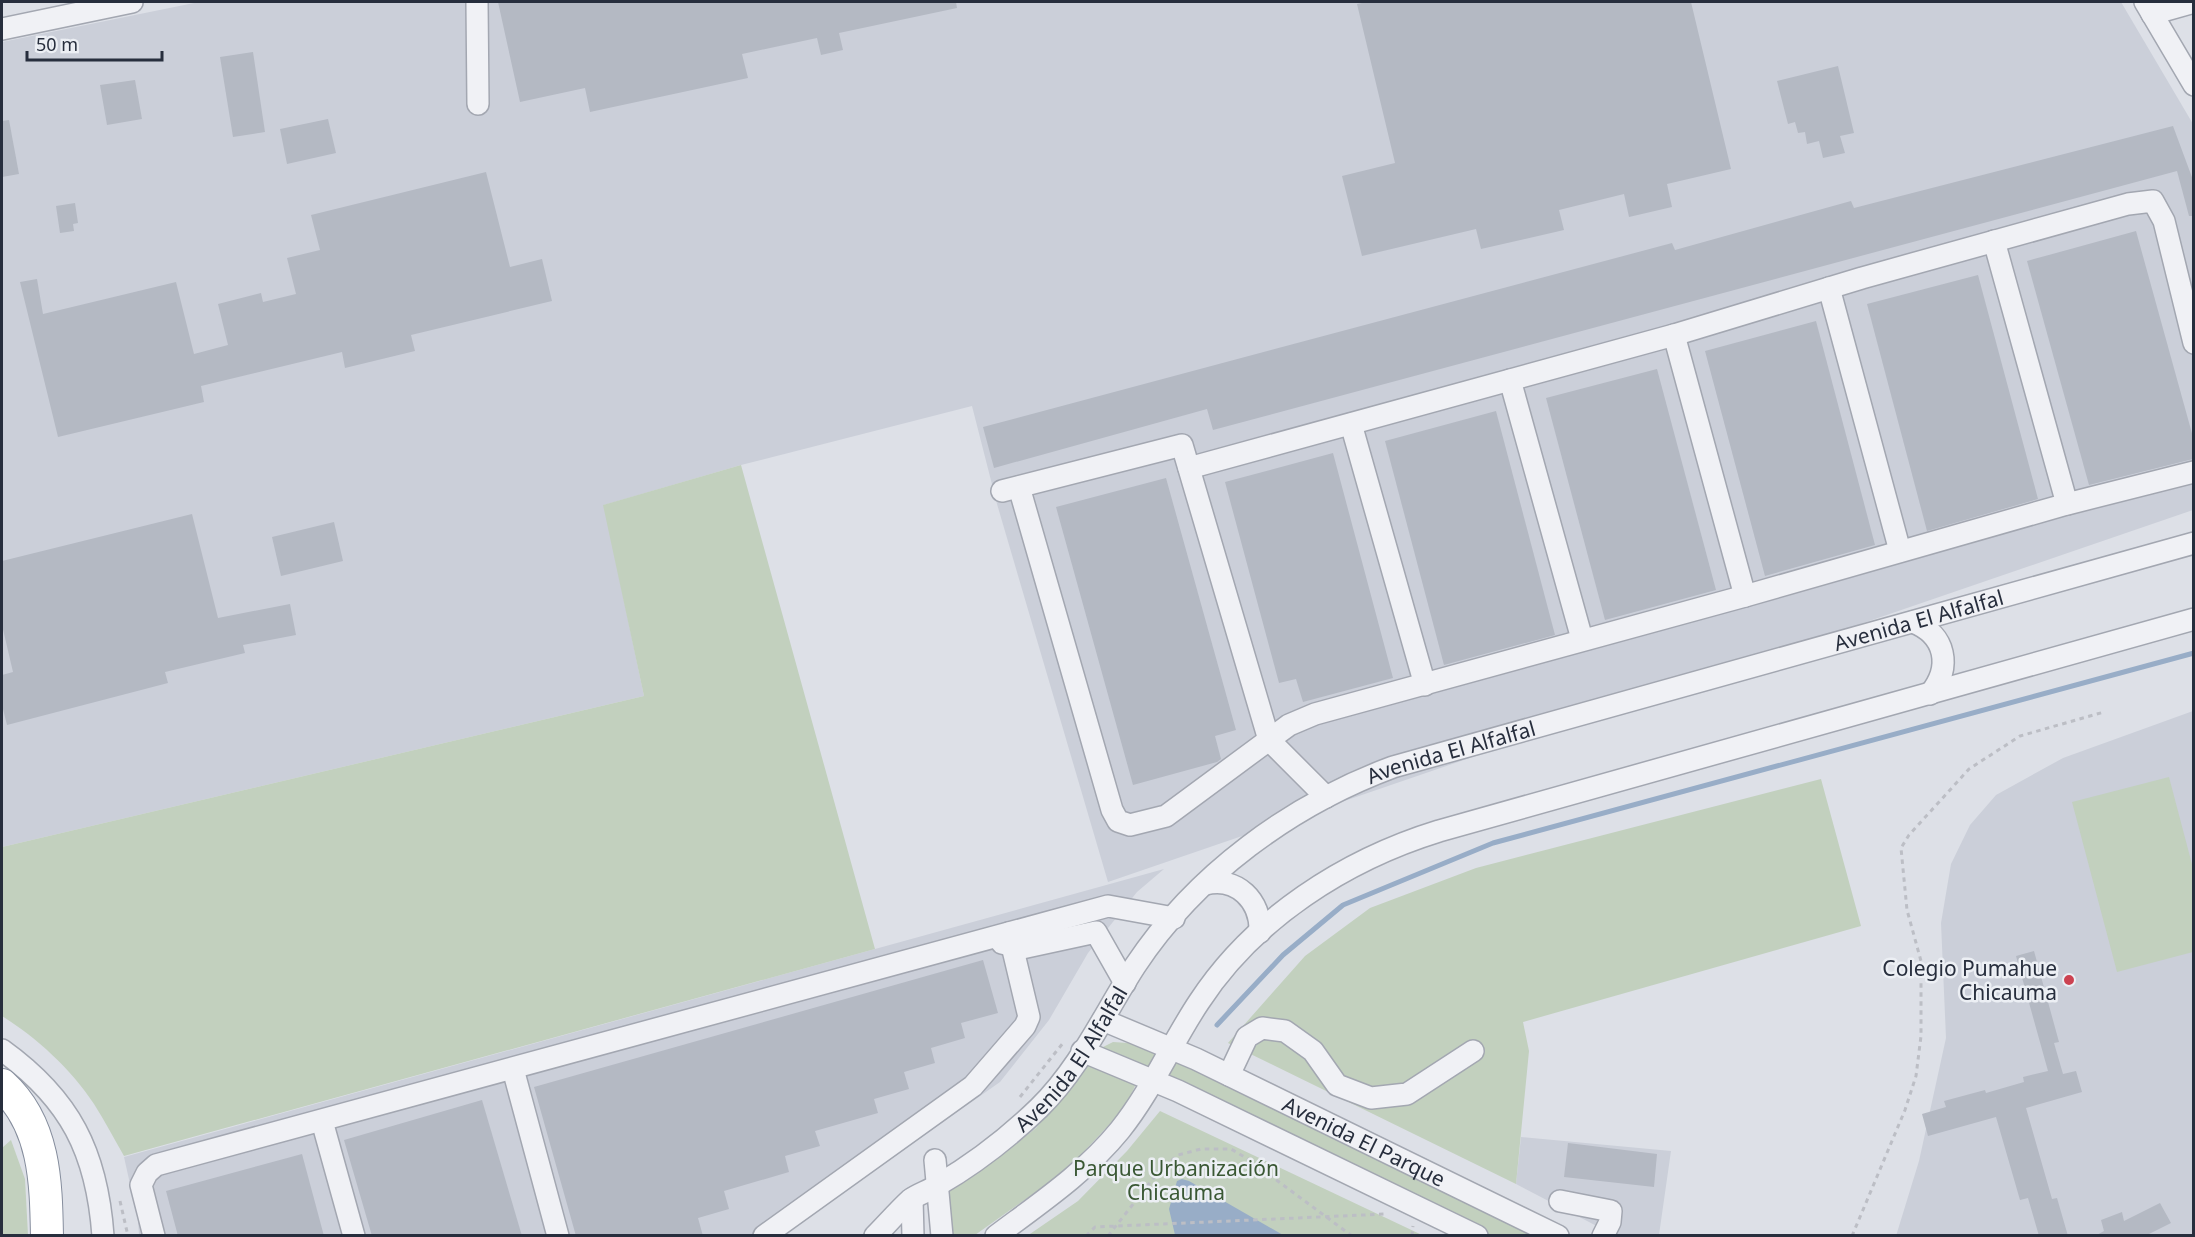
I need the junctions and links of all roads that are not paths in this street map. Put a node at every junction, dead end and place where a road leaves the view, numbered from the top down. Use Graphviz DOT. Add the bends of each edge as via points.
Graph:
graph roads {
  1 [pos="132,2"];
  2 [pos="477,2"];
  3 [pos="2193,2"];
  4 [pos="2148,8"];
  5 [pos="2,29"];
  6 [pos="2193,86"];
  7 [pos="478,104"];
  8 [pos="1994,241"];
  9 [pos="1830,288"];
  10 [pos="1674,335"];
  11 [pos="2193,342"];
  12 [pos="1510,380"];
  13 [pos="1351,424"];
  14 [pos="1189,468"];
  15 [pos="2193,472"];
  16 [pos="2067,504"];
  17 [pos="2193,543"];
  18 [pos="1900,552"];
  19 [pos="1745,596"];
  20 [pos="2193,619"];
  21 [pos="1913,622"];
  22 [pos="1582,639"];
  23 [pos="1425,685"];
  24 [pos="1930,694"];
  25 [pos="1269,740"];
  26 [pos="1326,796"];
  27 [pos="1205,884"];
  28 [pos="1174,918"];
  29 [pos="1260,932"];
  30 [pos="1011,939"];
  31 [pos="1125,983"];
  32 [pos="1103,1020"];
  33 [pos="1074,1045"];
  34 [pos="1171,1047"];
  35 [pos="2,1050"];
  36 [pos="1473,1051"];
  37 [pos="513,1069"];
  38 [pos="1229,1075"];
  39 [pos="1154,1080"];
  40 [pos="2,1085"];
  41 [pos="322,1121"];
  42 [pos="934,1160"];
  43 [pos="937,1186"];
  44 [pos="912,1199"];
  45 [pos="1485,1200"];
  46 [pos="1560,1201"];
  47 [pos="1474,1234"];
  48 [pos="47,1236"];
  49 [pos="103,1236"];
  50 [pos="154,1236"];
  51 [pos="354,1236"];
  52 [pos="558,1236"];
  53 [pos="764,1236"];
  54 [pos="875,1236"];
  55 [pos="913,1236"];
  56 [pos="942,1236"];
  57 [pos="996,1236"];
  58 [pos="1558,1236"];
  59 [pos="1603,1236"];
  1 -- 5 [label="street"];
  2 -- 7 [label="street"];
  3 -- 4 [label="street"];
  4 -- 6 [label="street"];
  8 -- 9 [label="street"];
  8 -- 11 [label="street" via="2128,204 2153,201 2164,221"];
  8 -- 16 [label="street"];
  9 -- 10 [label="street"];
  9 -- 18 [label="street"];
  10 -- 12 [label="street"];
  10 -- 19 [label="street"];
  12 -- 13 [label="street"];
  12 -- 22 [label="street"];
  13 -- 14 [label="street"];
  13 -- 23 [label="street"];
  14 -- 25 [label="street"];
  14 -- 25 [label="street" via="1182,445 1011,489 1118,821 1130,825 1166,816"];
  15 -- 16 [label="street"];
  16 -- 18 [label="street"];
  17 -- 21 [label="street, Avenida El Alfalfal"];
  18 -- 19 [label="street"];
  19 -- 22 [label="street"];
  20 -- 24 [label="street"];
  21 -- 24 [label="street" via="1931,633 1942,650 1943,669"];
  21 -- 26 [label="street, Avenida El Alfalfal" via="1393,767"];
  22 -- 23 [label="street"];
  23 -- 25 [label="street" via="1315,714 1289,725"];
  24 -- 29 [label="street" via="1421,837 1343,872 1296,902"];
  25 -- 26 [label="street"];
  26 -- 27 [label="street, Avenida El Alfalfal" via="1260,838"];
  27 -- 28 [label="street, Avenida El Alfalfal"];
  27 -- 29 [label="street" via="1229,884 1244,891 1259,914"];
  28 -- 30 [label="street" via="1108,906"];
  28 -- 31 [label="street, Avenida El Alfalfal"];
  29 -- 34 [label="street" via="1201,999"];
  30 -- 31 [label="street" via="1022,948 1096,932"];
  30 -- 37 [label="street" via="986,940"];
  30 -- 53 [label="street" via="1029,1017 1025,1026 973,1086"];
  31 -- 32 [label="street, Avenida El Alfalfal"];
  32 -- 33 [label="street, Avenida El Alfalfal"];
  32 -- 34 [label="street, Avenida El Parque"];
  33 -- 39 [label="street, Avenida El Parque"];
  33 -- 43 [label="street, Avenida El Alfalfal" via="1070,1072 1039,1108"];
  34 -- 38 [label="street, Avenida El Parque"];
  34 -- 39 [label="street"];
  35 -- 49 [label="street" via="42,1082 76,1129 96,1181"];
  36 -- 38 [label="street" via="1407,1094 1371,1098 1337,1085 1313,1051 1285,1031 1262,1028 1247,1037"];
  37 -- 41 [label="street"];
  37 -- 52 [label="street"];
  38 -- 45 [label="street, Avenida El Parque"];
  39 -- 47 [label="street, Avenida El Parque"];
  39 -- 57 [label="street" via="1090,1164"];
  40 -- 48 [label="highway" via="21,1106 37,1141 46,1186"];
  41 -- 50 [label="street" via="152,1167 141,1185"];
  41 -- 51 [label="street"];
  42 -- 43 [label="street"];
  43 -- 44 [label="street, Avenida El Alfalfal"];
  43 -- 56 [label="street"];
  44 -- 54 [label="street, Avenida El Alfalfal"];
  44 -- 55 [label="street"];
  45 -- 47 [label="street" via="1469,1213 1468,1226"];
  45 -- 58 [label="street, Avenida El Parque"];
  46 -- 59 [label="street" via="1611,1211"];
}
